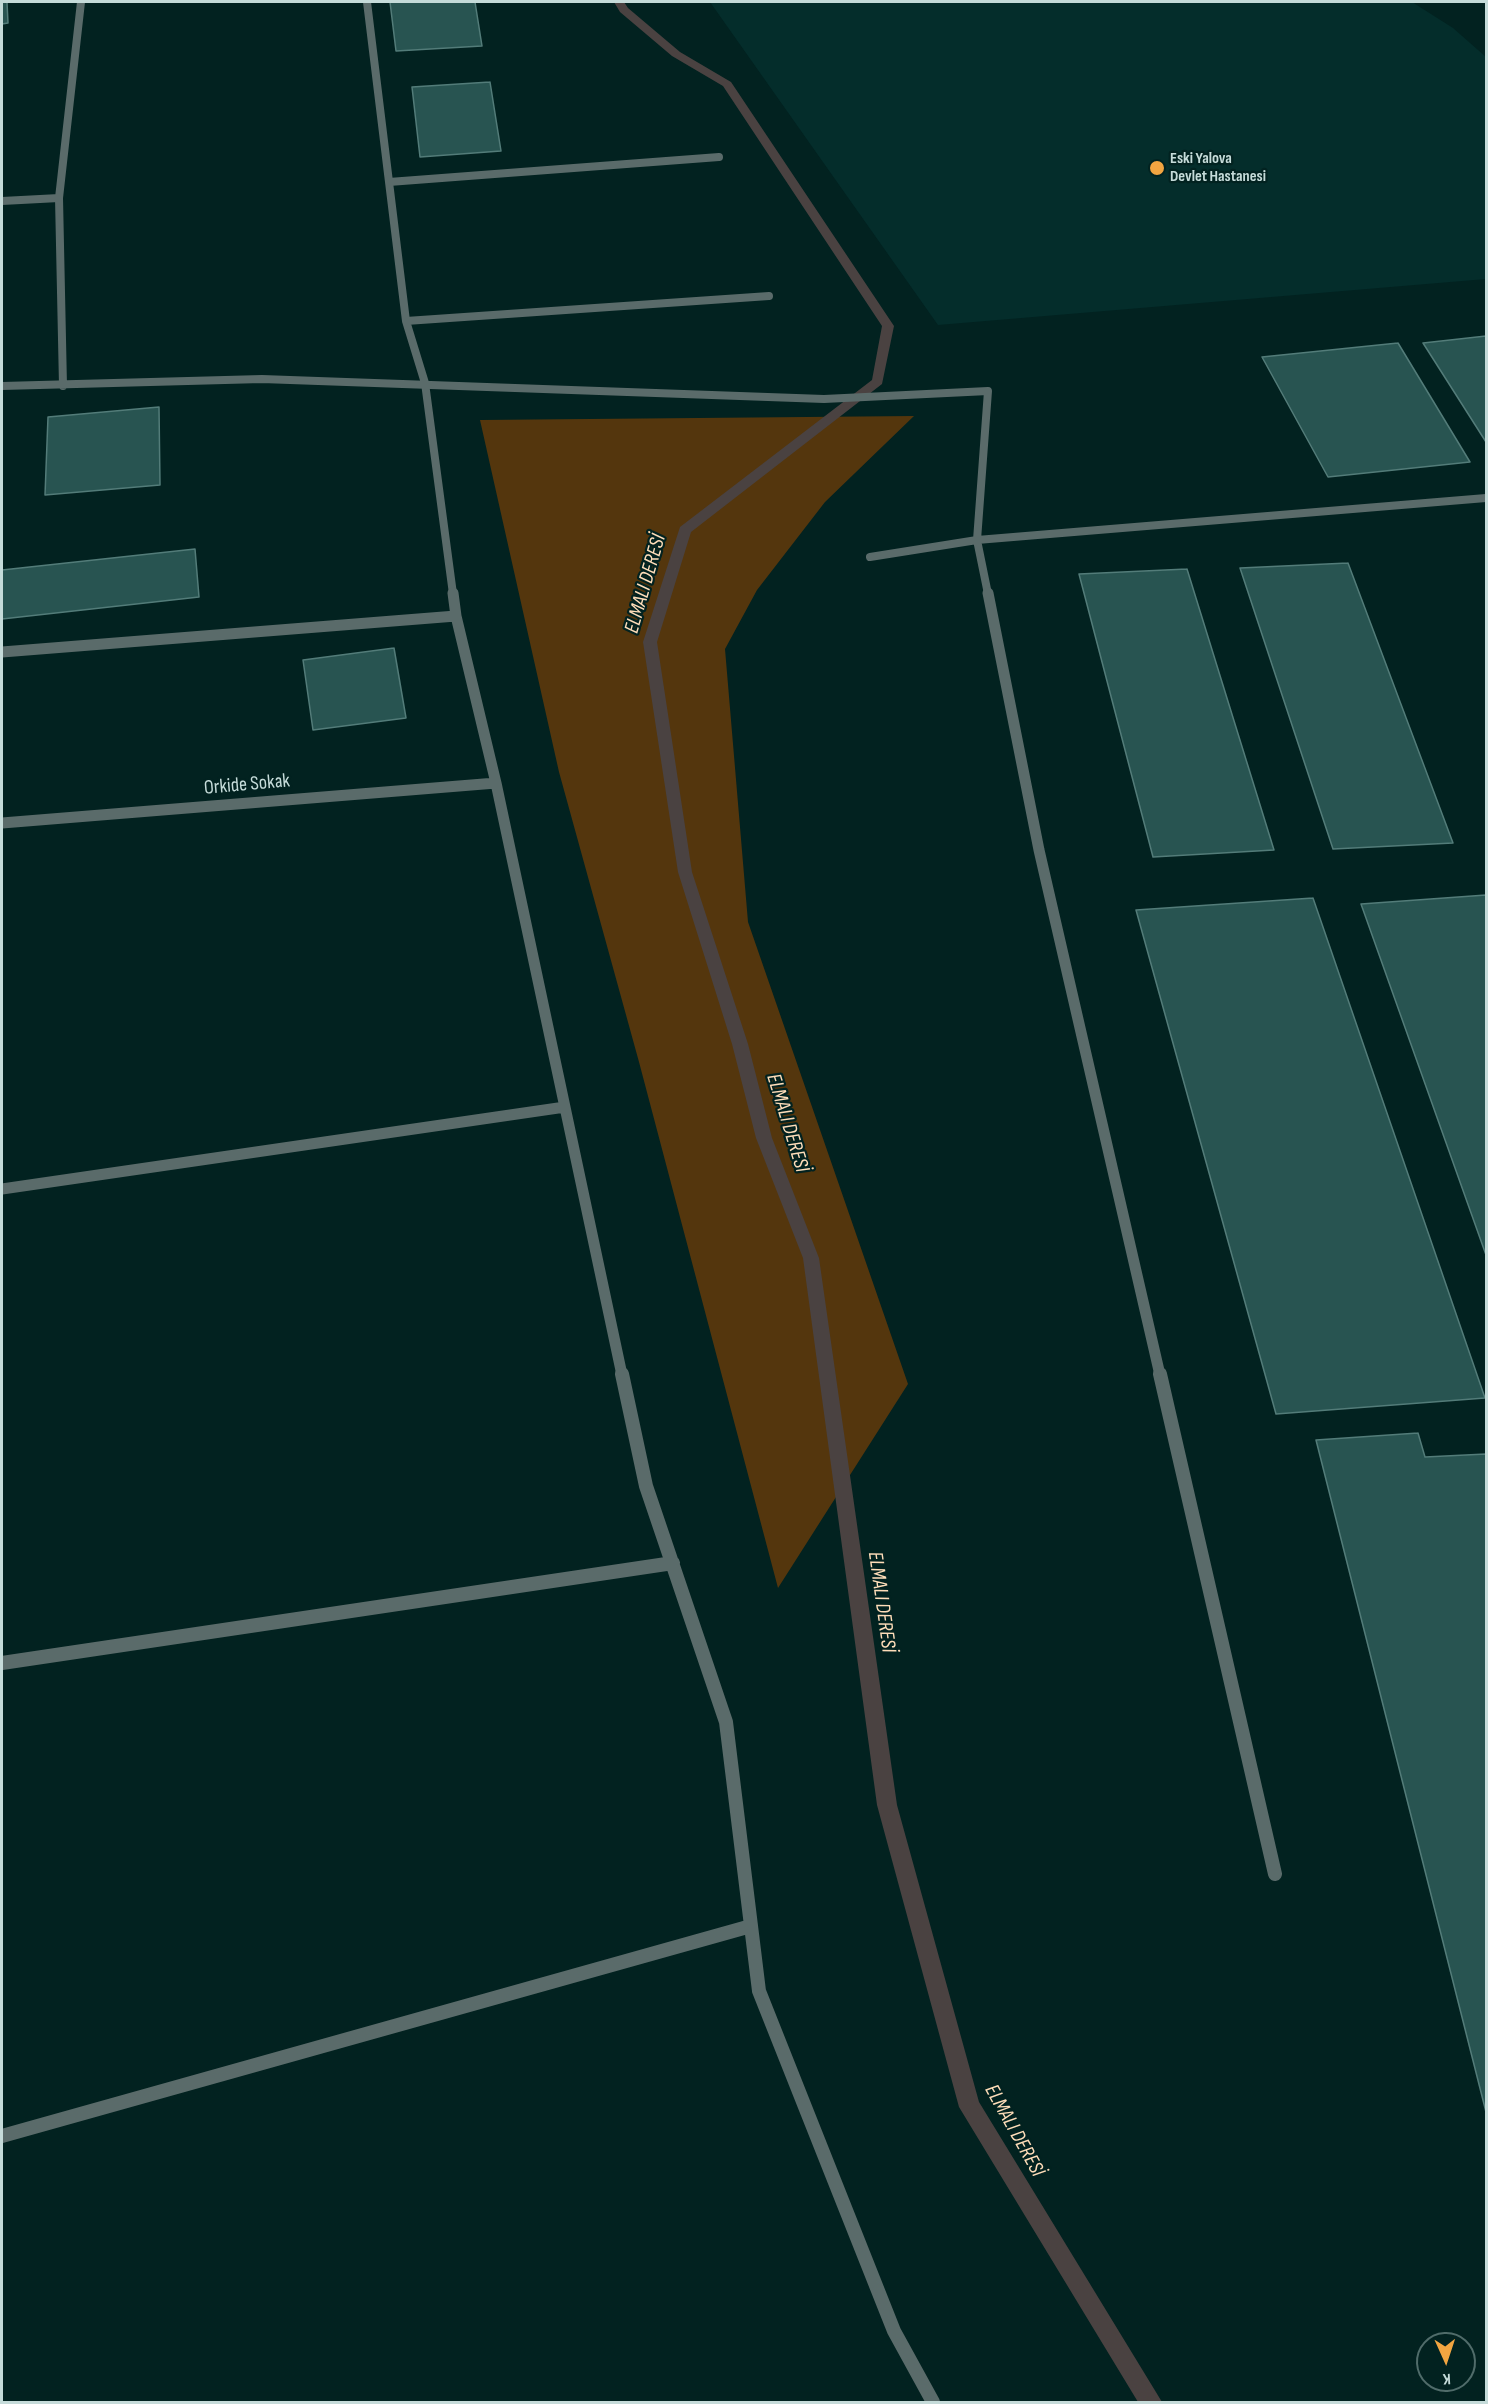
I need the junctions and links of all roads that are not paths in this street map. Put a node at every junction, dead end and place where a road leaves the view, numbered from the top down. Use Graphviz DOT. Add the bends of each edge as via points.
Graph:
graph roads {
  1 [pos="81,2"];
  2 [pos="367,2"];
  3 [pos="719,157"];
  4 [pos="389,182"];
  5 [pos="58,198"];
  6 [pos="2,201"];
  7 [pos="769,296"];
  8 [pos="406,321"];
  9 [pos="425,383"];
  10 [pos="2,386"];
  11 [pos="63,386"];
  12 [pos="1486,498"];
  13 [pos="977,540"];
  14 [pos="870,557"];
  15 [pos="456,616"];
  16 [pos="2,652"];
  17 [pos="496,783"];
  18 [pos="2,823"];
  19 [pos="565,1107"];
  20 [pos="2,1189"];
  21 [pos="673,1563"];
  22 [pos="2,1663"];
  23 [pos="1275,1874"];
  24 [pos="751,1926"];
  25 [pos="2,2136"];
  26 [pos="933,2403"];
  1 -- 5 [label="street"];
  2 -- 4 [label="street"];
  3 -- 4 [label="street"];
  4 -- 8 [label="street"];
  5 -- 6 [label="street"];
  5 -- 11 [label="street"];
  7 -- 8 [label="street"];
  8 -- 9 [label="street"];
  9 -- 11 [label="street" via="262,380"];
  9 -- 13 [label="street" via="824,399 988,391"];
  9 -- 15 [label="street"];
  10 -- 11 [label="street"];
  12 -- 13 [label="street"];
  13 -- 14 [label="street"];
  13 -- 23 [label="street" via="1041,862"];
  15 -- 16 [label="street"];
  15 -- 17 [label="street"];
  17 -- 18 [label="street, Orkide Sokak"];
  17 -- 19 [label="street"];
  19 -- 20 [label="street"];
  19 -- 21 [label="street" via="646,1486"];
  21 -- 22 [label="street"];
  21 -- 24 [label="street" via="726,1722"];
  24 -- 25 [label="street"];
  24 -- 26 [label="street" via="759,1991 894,2331"];
}
